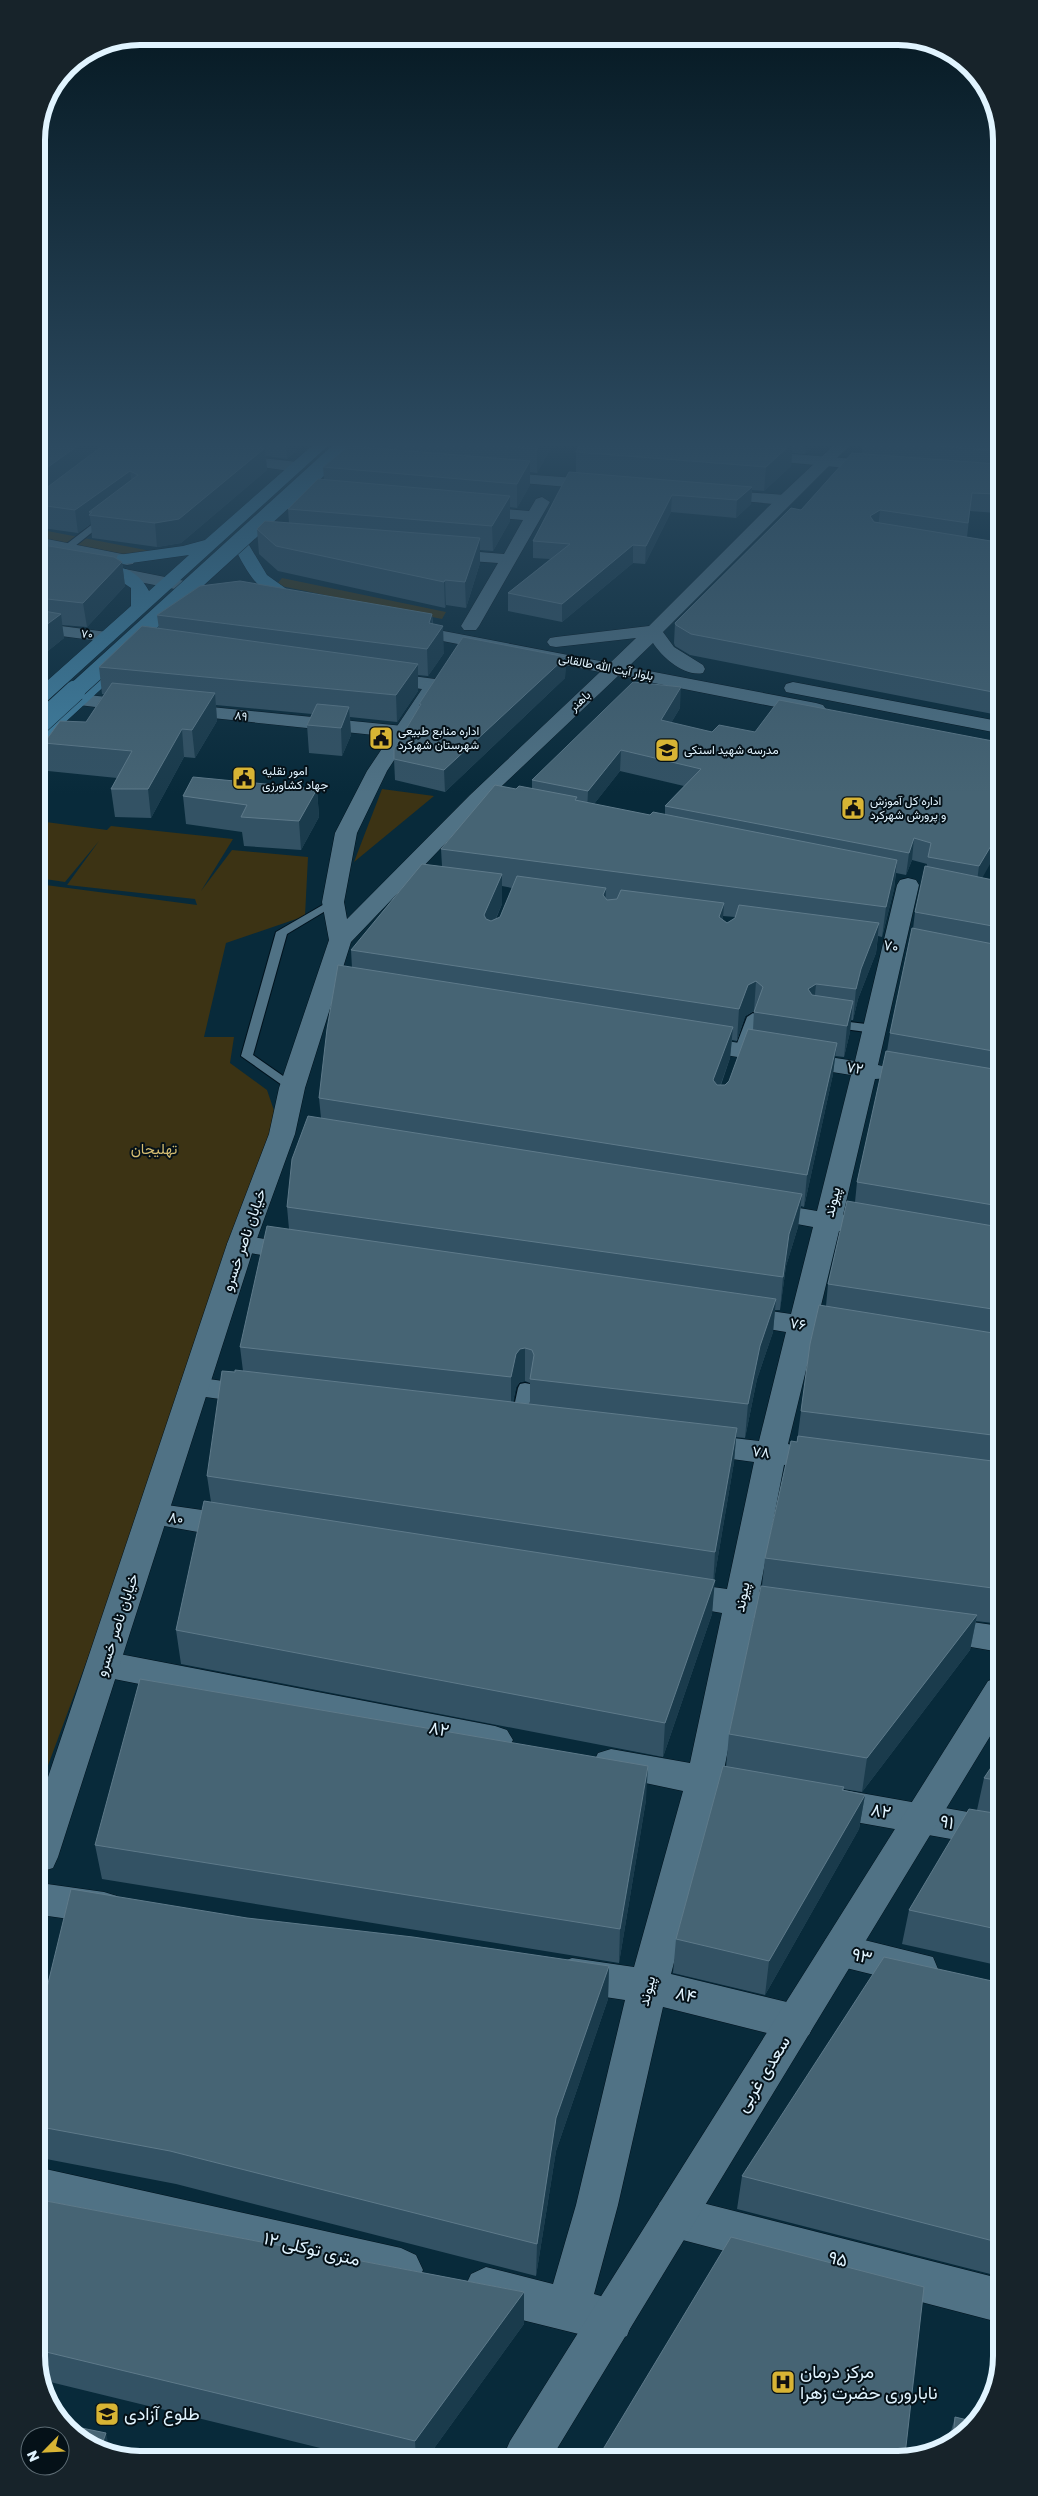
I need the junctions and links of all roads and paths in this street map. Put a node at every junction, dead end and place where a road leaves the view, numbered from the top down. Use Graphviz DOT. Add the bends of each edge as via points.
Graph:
graph roads {
  1 [pos="63,560"];
  2 [pos="85,560"];
  3 [pos="109,560"];
  4 [pos="144,560"];
  5 [pos="193,560"];
  6 [pos="200,560"];
  7 [pos="219,560"];
  8 [pos="242,560"];
  9 [pos="257,560"];
  10 [pos="509,560"];
  11 [pos="725,560"];
  12 [pos="79,564"];
  13 [pos="120,566"];
  14 [pos="174,577"];
  15 [pos="225,587"];
  16 [pos="274,596"];
  17 [pos="293,600"];
  18 [pos="140,606"];
  19 [pos="175,611"];
  20 [pos="403,613"];
  21 [pos="385,625"];
  22 [pos="45,629"];
  23 [pos="654,631"];
  24 [pos="107,637"];
  25 [pos="138,645"];
  26 [pos="158,648"];
  27 [pos="555,650"];
  28 [pos="453,655"];
  29 [pos="628,656"];
  30 [pos="614,669"];
  31 [pos="696,669"];
  32 [pos="366,676"];
  33 [pos="679,682"];
  34 [pos="45,694"];
  35 [pos="45,694"];
  36 [pos="587,695"];
  37 [pos="78,700"];
  38 [pos="45,719"];
  39 [pos="993,726"];
  40 [pos="45,731"];
  41 [pos="403,732"];
  42 [pos="993,743"];
  43 [pos="477,799"];
  44 [pos="506,805"];
  45 [pos="396,881"];
  46 [pos="907,884"];
  47 [pos="425,885"];
  48 [pos="334,902"];
  49 [pos="340,940"];
  50 [pos="753,1017"];
  51 [pos="822,1022"];
  52 [pos="874,1030"];
  53 [pos="671,1039"];
  54 [pos="739,1055"];
  55 [pos="865,1070"];
  56 [pos="903,1077"];
  57 [pos="292,1088"];
  58 [pos="740,1207"];
  59 [pos="828,1220"];
  60 [pos="866,1227"];
  61 [pos="241,1244"];
  62 [pos="320,1255"];
  63 [pos="713,1312"];
  64 [pos="802,1325"];
  65 [pos="841,1331"];
  66 [pos="194,1387"];
  67 [pos="526,1388"];
  68 [pos="282,1397"];
  69 [pos="489,1420"];
  70 [pos="518,1424"];
  71 [pos="547,1427"];
  72 [pos="674,1442"];
  73 [pos="771,1453"];
  74 [pos="818,1459"];
  75 [pos="153,1514"];
  76 [pos="270,1532"];
  77 [pos="652,1590"];
  78 [pos="740,1604"];
  79 [pos="788,1610"];
  80 [pos="904,1626"];
  81 [pos="993,1638"];
  82 [pos="104,1664"];
  83 [pos="993,1702"];
  84 [pos="530,1747"];
  85 [pos="578,1756"];
  86 [pos="704,1781"];
  87 [pos="752,1789"];
  88 [pos="799,1797"];
  89 [pos="922,1818"];
  90 [pos="993,1832"];
  91 [pos="45,1843"];
  92 [pos="45,1899"];
  93 [pos="138,1913"];
  94 [pos="840,1951"];
  95 [pos="540,1970"];
  96 [pos="954,1976"];
  97 [pos="648,1986"];
  98 [pos="795,2022"];
  99 [pos="45,2189"];
  100 [pos="674,2217"];
  101 [pos="993,2299"];
  102 [pos="568,2308"];
  103 [pos="611,2320"];
  104 [pos="530,2451"];
  1 -- 12 [label="main road"];
  2 -- 12 [label="main road"];
  3 -- 13 [label="main road"];
  4 -- 13 [label="main road"];
  5 -- 14 [label="main road"];
  6 -- 34 [label="main road"];
  7 -- 38 [label="main road, bridge"];
  8 -- 15 [label="main road"];
  9 -- 16 [label="main road" via="260,578"];
  10 -- 28 [label="main road, خیابان ناصر خسرو"];
  11 -- 23 [label="main road, باهنر"];
  12 -- 13 [label="main road"];
  13 -- 14 [label="main road"];
  13 -- 18 [label="main road" via="140,588 143,596"];
  14 -- 15 [label="main road"];
  14 -- 18 [label="main road"];
  15 -- 16 [label="main road"];
  15 -- 19 [label="main road"];
  15 -- 19 [label="main road" via="206,603"];
  16 -- 17 [label="main road"];
  18 -- 24 [label="main road"];
  19 -- 25 [label="main road"];
  20 -- 28 [label="main road, بلوار آیت الله طالقانی"];
  21 -- 28 [label="main road, بلوار آیت الله طالقانی"];
  22 -- 24 [label="main road, ۷۰"];
  23 -- 27 [label="main road"];
  23 -- 29 [label="main road, باهنر"];
  23 -- 31 [label="main road" via="667,651"];
  24 -- 35 [label="main road"];
  25 -- 26 [label="main road"];
  25 -- 37 [label="main road"];
  27 -- 28 [label="main road, بلوار آیت الله طالقانی"];
  27 -- 29 [label="main road, بلوار آیت الله طالقانی"];
  27 -- 30 [label="main road, بلوار آیت الله طالقانی"];
  27 -- 36 [label="main road" via="577,675"];
  28 -- 32 [label="main road"];
  28 -- 41 [label="main road, خیابان ناصر خسرو"];
  29 -- 30 [label="main road, باهنر"];
  29 -- 31 [label="main road, بلوار آیت الله طالقانی"];
  30 -- 33 [label="main road, بلوار آیت الله طالقانی"];
  30 -- 36 [label="main road, باهنر"];
  31 -- 39 [label="main road, بلوار آیت الله طالقانی"];
  33 -- 36 [label="main road"];
  33 -- 42 [label="main road, بلوار آیت الله طالقانی"];
  36 -- 43 [label="main road, باهنر"];
  37 -- 40 [label="main road"];
  37 -- 41 [label="main road, ۸۹"];
  41 -- 48 [label="main road, خیابان ناصر خسرو" via="377,771 346,833"];
  43 -- 44 [label="main road"];
  43 -- 45 [label="main road, باهنر"];
  45 -- 47 [label="main road"];
  45 -- 49 [label="main road, باهنر"];
  46 -- 52 [label="main road, پیوند"];
  48 -- 49 [label="main road, خیابان ناصر خسرو"];
  48 -- 57 [label="lane" via="282,932 248,1056"];
  49 -- 57 [label="main road, خیابان ناصر خسرو" via="336,986"];
  50 -- 54 [label="lane"];
  51 -- 52 [label="lane"];
  52 -- 55 [label="main road, پیوند"];
  53 -- 54 [label="main road, ۷۲"];
  54 -- 55 [label="main road, ۷۲"];
  55 -- 56 [label="main road, ۷۲"];
  55 -- 59 [label="main road, پیوند"];
  57 -- 61 [label="main road, خیابان ناصر خسرو" via="292,1135"];
  58 -- 59 [label="main road"];
  59 -- 60 [label="main road"];
  59 -- 64 [label="main road, پیوند"];
  61 -- 62 [label="main road"];
  61 -- 66 [label="main road, خیابان ناصر خسرو"];
  63 -- 64 [label="main road, ۷۶"];
  64 -- 65 [label="main road, ۷۶"];
  64 -- 73 [label="main road, پیوند"];
  66 -- 68 [label="main road"];
  66 -- 75 [label="main road, خیابان ناصر خسرو"];
  67 -- 70 [label="lane"];
  69 -- 70 [label="main road"];
  70 -- 71 [label="main road"];
  72 -- 73 [label="main road, ۷۸"];
  73 -- 74 [label="main road, ۷۸"];
  73 -- 78 [label="main road, پیوند"];
  75 -- 76 [label="main road, ۸۰"];
  75 -- 82 [label="main road, خیابان ناصر خسرو"];
  77 -- 78 [label="main road"];
  78 -- 79 [label="main road"];
  78 -- 86 [label="main road, پیوند"];
  80 -- 81 [label="main road"];
  82 -- 84 [label="main road, ۸۲"];
  82 -- 91 [label="main road, خیابان ناصر خسرو"];
  83 -- 89 [label="main road, سعدی غربی"];
  85 -- 86 [label="main road"];
  86 -- 87 [label="main road"];
  86 -- 97 [label="main road, پیوند"];
  88 -- 89 [label="main road, ۸۲"];
  89 -- 90 [label="main road, ۹۱"];
  89 -- 94 [label="main road, سعدی غربی"];
  92 -- 93 [label="main road"];
  94 -- 96 [label="main road, ۹۳"];
  94 -- 98 [label="main road, سعدی غربی"];
  95 -- 97 [label="main road, ۸۴"];
  97 -- 98 [label="main road, ۸۴"];
  97 -- 102 [label="main road, پیوند" via="597,2205"];
  98 -- 100 [label="main road, سعدی غربی"];
  99 -- 102 [label="main road, ۱۲ متری توکلی"];
  100 -- 101 [label="main road, ۹۵"];
  100 -- 103 [label="main road, سعدی غربی"];
  102 -- 103 [label="main road, ۱۲ متری توکلی"];
  103 -- 104 [label="main road, سعدی غربی"];
}
